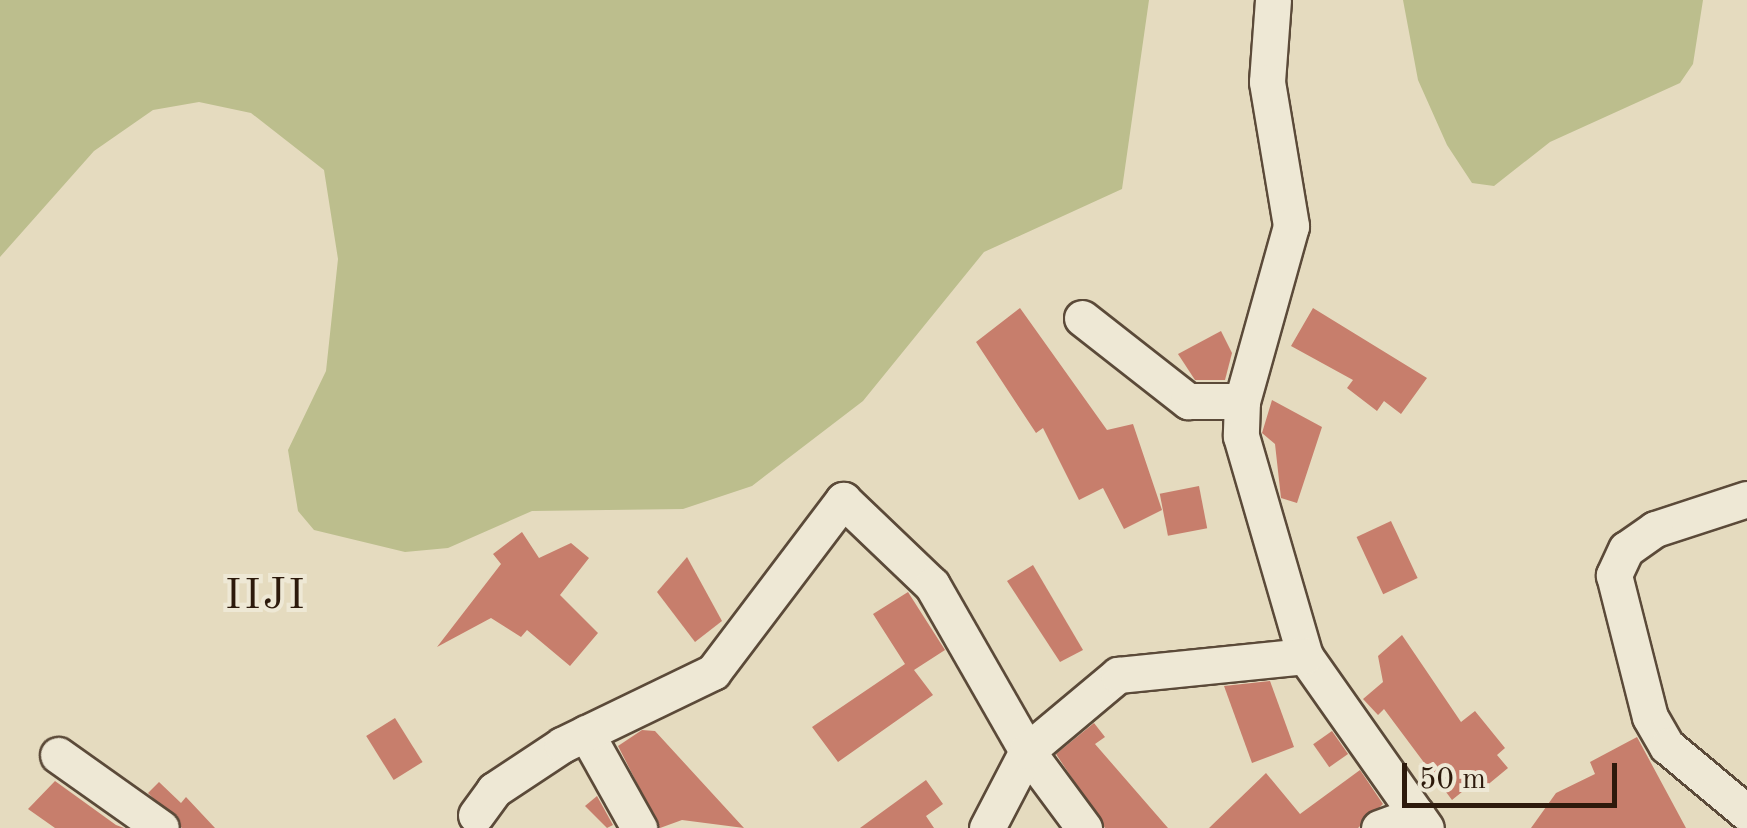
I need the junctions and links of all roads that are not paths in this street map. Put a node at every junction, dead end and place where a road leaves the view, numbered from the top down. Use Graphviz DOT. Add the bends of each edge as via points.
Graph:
graph roads {
  1 [pos="1273,0"];
  2 [pos="1082,318"];
  3 [pos="1242,401"];
  4 [pos="1747,498"];
  5 [pos="1305,656"];
  6 [pos="586,733"];
  7 [pos="1027,751"];
  8 [pos="58,755"];
  9 [pos="1747,814"];
  10 [pos="476,815"];
  11 [pos="1421,821"];
  12 [pos="161,828"];
  13 [pos="639,828"];
  14 [pos="987,828"];
  15 [pos="1084,828"];
  16 [pos="1379,828"];
  1 -- 3 [label="street" via="1267,82 1290,226"];
  2 -- 3 [label="street" via="1188,401"];
  3 -- 5 [label="street" via="1242,436"];
  4 -- 9 [label="street" via="1656,529 1626,549 1614,576 1650,718 1668,746"];
  5 -- 7 [label="street" via="1118,675"];
  5 -- 11 [label="street"];
  6 -- 7 [label="street" via="713,672 844,500 932,586"];
  6 -- 10 [label="street" via="494,790"];
  6 -- 13 [label="street"];
  7 -- 14 [label="street"];
  7 -- 15 [label="street"];
  8 -- 12 [label="street"];
  11 -- 16 [label="street"];
}
